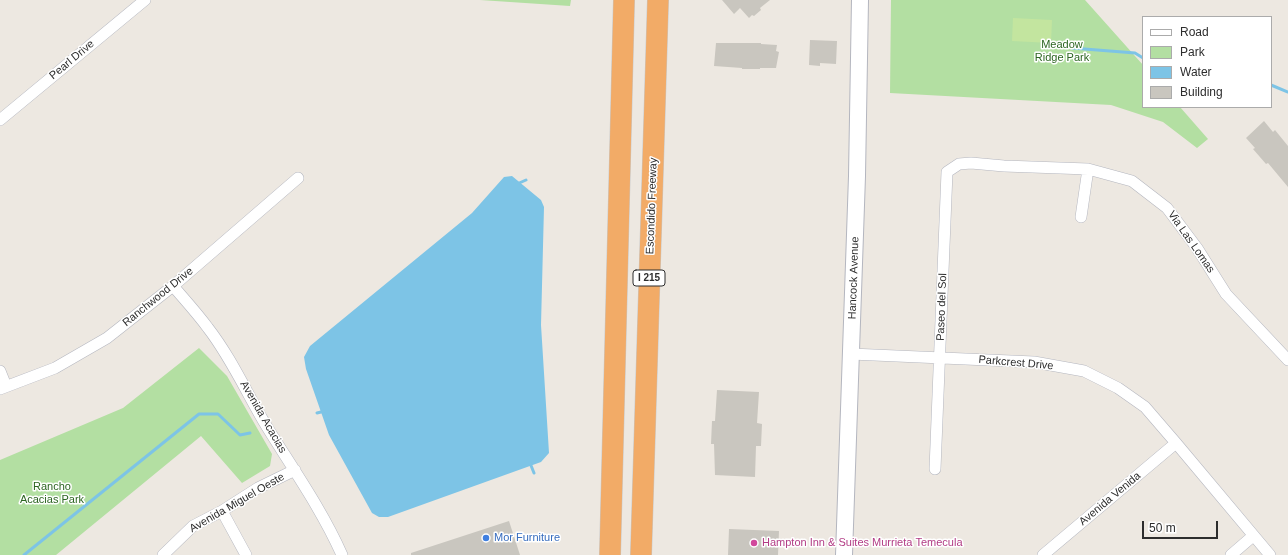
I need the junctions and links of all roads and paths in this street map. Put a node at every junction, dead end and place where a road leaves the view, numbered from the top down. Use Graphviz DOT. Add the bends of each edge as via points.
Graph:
graph roads {
  1 [pos="145,0"];
  2 [pos="624,0"];
  3 [pos="658,0"];
  4 [pos="860,0"];
  5 [pos="0,120"];
  6 [pos="971,163"];
  7 [pos="1088,169"];
  8 [pos="298,178"];
  9 [pos="1081,217"];
  10 [pos="173,286"];
  11 [pos="851,354"];
  12 [pos="940,358"];
  13 [pos="1288,360"];
  14 [pos="0,371"];
  15 [pos="3,387"];
  16 [pos="1176,442"];
  17 [pos="935,469"];
  18 [pos="295,470"];
  19 [pos="222,511"];
  20 [pos="1253,536"];
  21 [pos="163,555"];
  22 [pos="246,555"];
  23 [pos="342,555"];
  24 [pos="610,555"];
  25 [pos="641,555"];
  26 [pos="844,555"];
  27 [pos="1043,555"];
  28 [pos="1231,555"];
  29 [pos="1270,555"];
  1 -- 5 [label="street, Pearl Drive"];
  2 -- 24 [label="highway"];
  3 -- 25 [label="highway, Escondido Freeway / I 215"];
  4 -- 11 [label="main road, Hancock Avenue"];
  6 -- 7 [label="street, Via Las Lomas"];
  6 -- 12 [label="street, Paseo del Sol" via="958,164 947,172"];
  7 -- 9 [label="street"];
  7 -- 13 [label="street, Via Las Lomas" via="1132,181 1168,208 1226,294"];
  8 -- 10 [label="street, Ranchwood Drive"];
  10 -- 15 [label="street, Ranchwood Drive" via="107,338 55,368"];
  10 -- 18 [label="street, Avenida Acacias" via="209,328"];
  11 -- 12 [label="street, Parkcrest Drive"];
  11 -- 26 [label="main road, Hancock Avenue"];
  12 -- 16 [label="street, Parkcrest Drive" via="1034,362 1084,371 1118,388 1144,407"];
  12 -- 17 [label="street, Paseo del Sol"];
  14 -- 15 [label="street"];
  16 -- 20 [label="street, Parkcrest Drive"];
  16 -- 27 [label="street, Avenida Venida"];
  18 -- 19 [label="street, Avenida Miguel Oeste" via="258,488"];
  18 -- 23 [label="street, Avenida Acacias"];
  19 -- 21 [label="street, Avenida Miguel Oeste" via="193,526"];
  19 -- 22 [label="street"];
  20 -- 28 [label="street"];
  20 -- 29 [label="street, Parkcrest Drive"];
}
